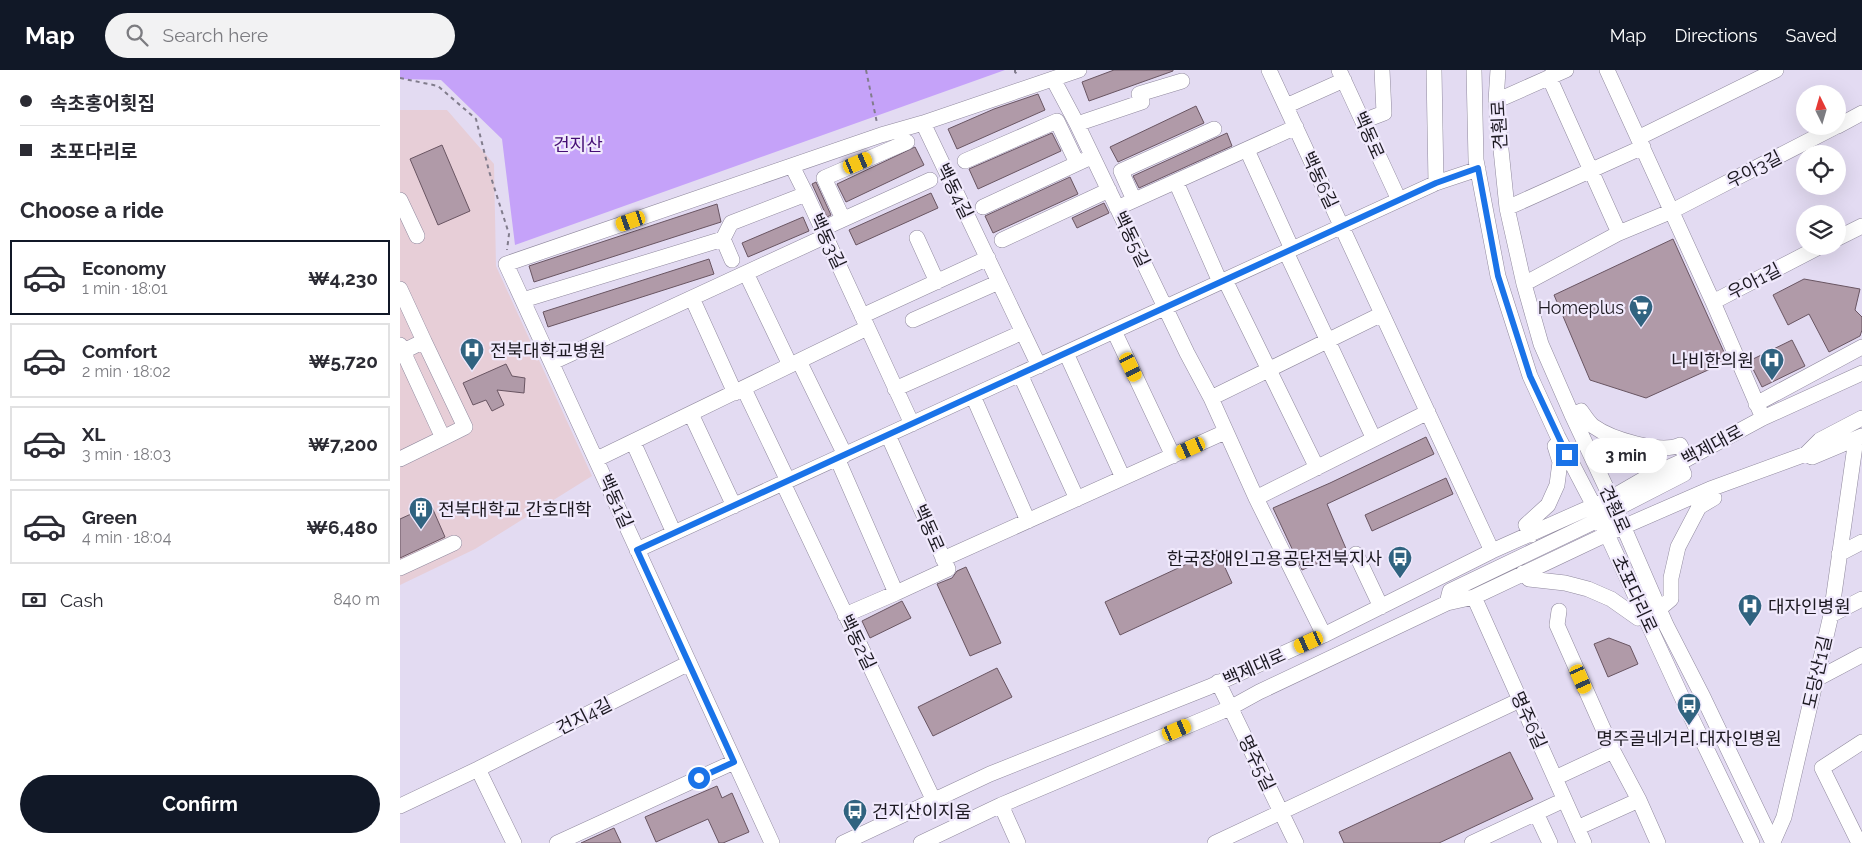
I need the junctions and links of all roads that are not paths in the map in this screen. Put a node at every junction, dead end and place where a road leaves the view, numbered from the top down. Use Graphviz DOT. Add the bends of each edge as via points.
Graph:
graph roads {
  1 [pos="1079,70"];
  2 [pos="1269,70"];
  3 [pos="1382,70"];
  4 [pos="1434,70"];
  5 [pos="1474,70"];
  6 [pos="1498,70"];
  7 [pos="1566,70"];
  8 [pos="1607,70"];
  9 [pos="1776,70"];
  10 [pos="1342,75"];
  11 [pos="1549,77"];
  12 [pos="1053,79"];
  13 [pos="1182,80"];
  14 [pos="1496,101"];
  15 [pos="1286,106"];
  16 [pos="1862,113"];
  17 [pos="1363,121"];
  18 [pos="1846,121"];
  19 [pos="923,123"];
  20 [pos="1077,124"];
  21 [pos="1296,128"];
  22 [pos="1214,129"];
  23 [pos="1820,135"];
  24 [pos="907,142"];
  25 [pos="1641,143"];
  26 [pos="1247,150"];
  27 [pos="1092,156"];
  28 [pos="965,161"];
  29 [pos="1078,163"];
  30 [pos="792,166"];
  31 [pos="1478,168"];
  32 [pos="1591,170"];
  33 [pos="930,180"];
  34 [pos="1176,182"];
  35 [pos="1436,183"];
  36 [pos="1109,190"];
  37 [pos="806,194"];
  38 [pos="400,200"];
  39 [pos="1134,200"];
  40 [pos="1399,200"];
  41 [pos="983,207"];
  42 [pos="1117,208"];
  43 [pos="1507,208"];
  44 [pos="1672,211"];
  45 [pos="843,219"];
  46 [pos="1342,226"];
  47 [pos="1862,226"];
  48 [pos="824,232"];
  49 [pos="1619,234"];
  50 [pos="1846,234"];
  51 [pos="417,236"];
  52 [pos="917,238"];
  53 [pos="723,239"];
  54 [pos="1002,240"];
  55 [pos="1289,250"];
  56 [pos="1804,255"];
  57 [pos="988,258"];
  58 [pos="732,260"];
  59 [pos="746,273"];
  60 [pos="1222,281"];
  61 [pos="937,282"];
  62 [pos="999,282"];
  63 [pos="1524,284"];
  64 [pos="400,289"];
  65 [pos="692,298"];
  66 [pos="523,300"];
  67 [pos="1713,302"];
  68 [pos="1165,308"];
  69 [pos="1382,314"];
  70 [pos="913,320"];
  71 [pos="865,322"];
  72 [pos="1114,331"];
  73 [pos="1023,332"];
  74 [pos="424,341"];
  75 [pos="1328,341"];
  76 [pos="1862,347"];
  77 [pos="401,350"];
  78 [pos="1066,353"];
  79 [pos="553,362"];
  80 [pos="795,363"];
  81 [pos="1039,366"];
  82 [pos="1269,370"];
  83 [pos="1862,373"];
  84 [pos="1020,374"];
  85 [pos="896,389"];
  86 [pos="739,391"];
  87 [pos="973,396"];
  88 [pos="1211,398"];
  89 [pos="1756,404"];
  90 [pos="1428,412"];
  91 [pos="691,414"];
  92 [pos="1572,415"];
  93 [pos="1763,418"];
  94 [pos="1862,418"];
  95 [pos="912,424"];
  96 [pos="1225,432"];
  97 [pos="888,435"];
  98 [pos="1558,437"];
  99 [pos="443,438"];
  100 [pos="1859,438"];
  101 [pos="1374,439"];
  102 [pos="633,442"];
  103 [pos="1806,454"];
  104 [pos="1173,456"];
  105 [pos="841,457"];
  106 [pos="400,459"];
  107 [pos="598,460"];
  108 [pos="1683,461"];
  109 [pos="1317,468"];
  110 [pos="1123,478"];
  111 [pos="786,482"];
  112 [pos="1710,489"];
  113 [pos="1256,498"];
  114 [pos="1077,499"];
  115 [pos="1613,504"];
  116 [pos="734,506"];
  117 [pos="1597,513"];
  118 [pos="1028,521"];
  119 [pos="1623,528"];
  120 [pos="674,534"];
  121 [pos="1607,534"];
  122 [pos="1531,535"];
  123 [pos="1862,542"];
  124 [pos="454,543"];
  125 [pos="637,550"];
  126 [pos="1492,551"];
  127 [pos="1356,554"];
  128 [pos="1839,554"];
  129 [pos="943,559"];
  130 [pos="400,568"];
  131 [pos="1523,573"];
  132 [pos="896,593"];
  133 [pos="1474,597"];
  134 [pos="1862,599"];
  135 [pos="1447,603"];
  136 [pos="1381,607"];
  137 [pos="1659,609"];
  138 [pos="1558,611"];
  139 [pos="1644,614"];
  140 [pos="845,615"];
  141 [pos="1831,616"];
  142 [pos="1324,635"];
  143 [pos="1861,659"];
  144 [pos="689,663"];
  145 [pos="1815,680"];
  146 [pos="1218,682"];
  147 [pos="1520,700"];
  148 [pos="1230,708"];
  149 [pos="1862,742"];
  150 [pos="1613,751"];
  151 [pos="734,762"];
  152 [pos="1796,763"];
  153 [pos="1822,768"];
  154 [pos="478,769"];
  155 [pos="1555,778"];
  156 [pos="1564,800"];
  157 [pos="1639,800"];
  158 [pos="934,801"];
  159 [pos="1001,805"];
  160 [pos="400,806"];
  161 [pos="1281,812"];
  162 [pos="1536,813"];
  163 [pos="1577,828"];
  164 [pos="1771,839"];
  165 [pos="1480,841"];
  166 [pos="1750,842"];
  167 [pos="514,843"];
  168 [pos="557,843"];
  169 [pos="772,843"];
  170 [pos="843,843"];
  171 [pos="922,843"];
  172 [pos="1018,843"];
  173 [pos="1215,843"];
  174 [pos="1296,843"];
  175 [pos="1550,843"];
  176 [pos="1584,843"];
  177 [pos="1658,843"];
  178 [pos="1859,843"];
  1 -- 12 [label="street"];
  2 -- 15 [label="street, 백동6길"];
  3 -- 17 [label="street" via="1384,113"];
  4 -- 35 [label="street"];
  5 -- 31 [label="street, 초포다리로"];
  6 -- 14 [label="street, 견훤로"];
  7 -- 11 [label="street"];
  8 -- 25 [label="street"];
  9 -- 25 [label="street"];
  10 -- 15 [label="street"];
  10 -- 17 [label="street, 백동로"];
  11 -- 14 [label="street"];
  11 -- 32 [label="street"];
  12 -- 19 [label="street"];
  12 -- 20 [label="street, 백동5길"];
  13 -- 20 [label="street" via="1139,94 1142,102"];
  14 -- 43 [label="street, 견훤로"];
  15 -- 21 [label="street, 백동6길"];
  16 -- 18 [label="street, 우아3길"];
  17 -- 40 [label="street, 백동로"];
  19 -- 30 [label="street"];
  19 -- 57 [label="street, 백동4길"];
  20 -- 27 [label="street, 백동5길"];
  21 -- 26 [label="street"];
  21 -- 46 [label="street, 백동6길"];
  22 -- 39 [label="street" via="1121,171"];
  23 -- 44 [label="street, 우아3길"];
  24 -- 45 [label="street" via="824,178"];
  25 -- 32 [label="street"];
  25 -- 44 [label="street"];
  26 -- 34 [label="street"];
  26 -- 55 [label="street"];
  27 -- 29 [label="street"];
  27 -- 36 [label="street, 백동5길"];
  28 -- 29 [label="street" via="1057,121"];
  29 -- 41 [label="street"];
  30 -- 37 [label="street, 백동3길"];
  30 -- 66 [label="street, 백동1길" via="506,264"];
  31 -- 35 [label="street"];
  31 -- 98 [label="street, 초포다리로" via="1498,276 1530,376"];
  32 -- 43 [label="street"];
  32 -- 49 [label="street"];
  33 -- 45 [label="street"];
  34 -- 39 [label="street"];
  34 -- 60 [label="street"];
  35 -- 40 [label="street"];
  36 -- 42 [label="street, 백동5길"];
  36 -- 54 [label="street"];
  37 -- 48 [label="street, 백동3길"];
  37 -- 53 [label="street" via="731,222"];
  38 -- 51 [label="street"];
  39 -- 42 [label="street"];
  40 -- 46 [label="street"];
  42 -- 68 [label="street, 백동5길"];
  43 -- 63 [label="street, 견훤로"];
  44 -- 49 [label="street, 우아3길"];
  44 -- 67 [label="street, 백제대로"];
  45 -- 48 [label="street"];
  46 -- 55 [label="street"];
  46 -- 69 [label="street, 백동6길"];
  47 -- 50 [label="street"];
  48 -- 59 [label="street"];
  48 -- 71 [label="street, 백동3길"];
  49 -- 63 [label="street, 우아3길"];
  52 -- 61 [label="street"];
  53 -- 58 [label="street"];
  53 -- 66 [label="street"];
  55 -- 60 [label="street"];
  55 -- 75 [label="street"];
  56 -- 67 [label="street, 우아1길"];
  57 -- 61 [label="street"];
  57 -- 62 [label="street, 백동4길"];
  59 -- 65 [label="street"];
  59 -- 80 [label="street"];
  60 -- 68 [label="street"];
  60 -- 82 [label="street"];
  61 -- 71 [label="street"];
  62 -- 70 [label="street"];
  62 -- 73 [label="street, 백동4길"];
  63 -- 92 [label="street, 견훤로" via="1541,344"];
  64 -- 74 [label="street"];
  65 -- 79 [label="street"];
  65 -- 86 [label="street"];
  66 -- 79 [label="street, 백동1길"];
  67 -- 89 [label="street, 백제대로"];
  68 -- 72 [label="street"];
  68 -- 88 [label="street, 백동5길"];
  69 -- 75 [label="street"];
  69 -- 90 [label="street, 백동6길"];
  71 -- 80 [label="street"];
  71 -- 85 [label="street, 백동3길"];
  72 -- 78 [label="street"];
  72 -- 104 [label="street"];
  73 -- 81 [label="street, 백동4길"];
  73 -- 85 [label="street"];
  74 -- 77 [label="street"];
  74 -- 99 [label="street" via="465,428"];
  75 -- 82 [label="street"];
  75 -- 101 [label="street"];
  76 -- 89 [label="street, 백제대로"];
  77 -- 99 [label="street"];
  78 -- 81 [label="street"];
  78 -- 110 [label="street"];
  79 -- 107 [label="street, 백동1길"];
  80 -- 86 [label="street, 백동1길"];
  80 -- 105 [label="street"];
  81 -- 84 [label="street"];
  82 -- 88 [label="street"];
  82 -- 109 [label="street"];
  83 -- 93 [label="street, 백제대로"];
  84 -- 87 [label="street"];
  84 -- 114 [label="street"];
  85 -- 95 [label="street, 백동3길"];
  86 -- 91 [label="street, 백동1길"];
  86 -- 111 [label="street"];
  87 -- 95 [label="street"];
  87 -- 118 [label="street"];
  88 -- 96 [label="street, 백동5길"];
  89 -- 93 [label="street, 백제대로"];
  90 -- 101 [label="street"];
  90 -- 126 [label="street, 백동6길"];
  91 -- 102 [label="street, 백동1길"];
  91 -- 116 [label="street"];
  92 -- 108 [label="street" via="1581,410 1592,426 1627,442 1672,449 1680,446"];
  92 -- 115 [label="street, 견훤로"];
  93 -- 108 [label="street, 백제대로"];
  94 -- 103 [label="street, 백제대로" via="1820,440"];
  95 -- 97 [label="street"];
  96 -- 104 [label="street"];
  96 -- 113 [label="street, 백동5길"];
  97 -- 105 [label="street"];
  97 -- 129 [label="street, 백동로"];
  98 -- 117 [label="street, 초포다리로"];
  98 -- 122 [label="street" via="1553,440 1560,462 1557,485 1548,505 1526,525"];
  99 -- 106 [label="street"];
  100 -- 103 [label="street, 백제대로" via="1812,457"];
  100 -- 128 [label="street, 도당산1길"];
  101 -- 109 [label="street"];
  102 -- 107 [label="street, 백동1길"];
  102 -- 120 [label="street"];
  103 -- 112 [label="street, 백제대로"];
  104 -- 110 [label="street"];
  105 -- 111 [label="street"];
  105 -- 132 [label="street"];
  107 -- 125 [label="street, 백동1길"];
  108 -- 115 [label="street, 백제대로" via="1648,476"];
  109 -- 113 [label="street"];
  110 -- 114 [label="street"];
  111 -- 116 [label="street"];
  111 -- 140 [label="street, 백동2길"];
  112 -- 119 [label="street, 백제대로"];
  112 -- 137 [label="street" via="1714,498 1699,507 1678,547 1671,578 1671,599"];
  113 -- 142 [label="street, 백동5길"];
  114 -- 118 [label="street"];
  115 -- 117 [label="street, 백제대로"];
  115 -- 119 [label="street, 견훤로"];
  115 -- 121 [label="street"];
  116 -- 120 [label="street"];
  117 -- 121 [label="street, 초포다리로"];
  117 -- 122 [label="street, 백제대로"];
  117 -- 135 [label="street" via="1450,591"];
  118 -- 129 [label="street"];
  119 -- 121 [label="street, 백제대로"];
  119 -- 137 [label="street, 견훤로"];
  120 -- 125 [label="street"];
  121 -- 131 [label="street, 백제대로"];
  121 -- 139 [label="street, 초포다리로"];
  122 -- 126 [label="street, 백제대로"];
  123 -- 128 [label="street"];
  124 -- 130 [label="street"];
  125 -- 144 [label="street, 백동1길"];
  126 -- 136 [label="street, 백제대로"];
  127 -- 136 [label="street"];
  128 -- 141 [label="street, 도당산1길"];
  129 -- 132 [label="street, 백동로" via="948,569"];
  131 -- 133 [label="street, 백제대로"];
  131 -- 139 [label="street" via="1530,579 1588,589 1611,599 1638,618"];
  132 -- 140 [label="street, 백동로"];
  133 -- 135 [label="street, 백제대로"];
  133 -- 147 [label="street, 명주6길"];
  134 -- 141 [label="street"];
  135 -- 148 [label="street, 백제대로"];
  136 -- 142 [label="street, 백제대로"];
  137 -- 164 [label="street, 견훤로"];
  138 -- 150 [label="street" via="1557,624"];
  139 -- 166 [label="street, 초포다리로"];
  140 -- 158 [label="street, 백동2길"];
  141 -- 145 [label="street, 도당산1길"];
  142 -- 146 [label="street, 백제대로"];
  143 -- 145 [label="street"];
  144 -- 151 [label="street, 백동1길"];
  144 -- 154 [label="street, 건지4길"];
  145 -- 152 [label="street, 도당산1길"];
  146 -- 148 [label="street, 명주5길"];
  146 -- 158 [label="street, 백제대로" via="990,774"];
  147 -- 155 [label="street, 명주6길"];
  147 -- 161 [label="street"];
  148 -- 159 [label="street, 백제대로"];
  148 -- 161 [label="street, 명주5길"];
  149 -- 153 [label="street"];
  150 -- 155 [label="street"];
  150 -- 157 [label="street"];
  151 -- 168 [label="street"];
  151 -- 169 [label="street, 백동1길"];
  152 -- 153 [label="street"];
  152 -- 164 [label="street, 도당산1길" via="1784,817"];
  153 -- 178 [label="street"];
  154 -- 160 [label="street, 건지4길"];
  154 -- 167 [label="street"];
  155 -- 156 [label="street, 명주6길"];
  156 -- 162 [label="street"];
  156 -- 163 [label="street, 명주6길"];
  157 -- 163 [label="street"];
  157 -- 177 [label="street"];
  158 -- 170 [label="street, 백제대로"];
  159 -- 171 [label="street, 백제대로"];
  159 -- 172 [label="street"];
  161 -- 173 [label="street"];
  161 -- 174 [label="street, 명주5길"];
  162 -- 165 [label="street"];
  162 -- 175 [label="street"];
  163 -- 176 [label="street, 명주6길"];
  164 -- 166 [label="street"];
}
